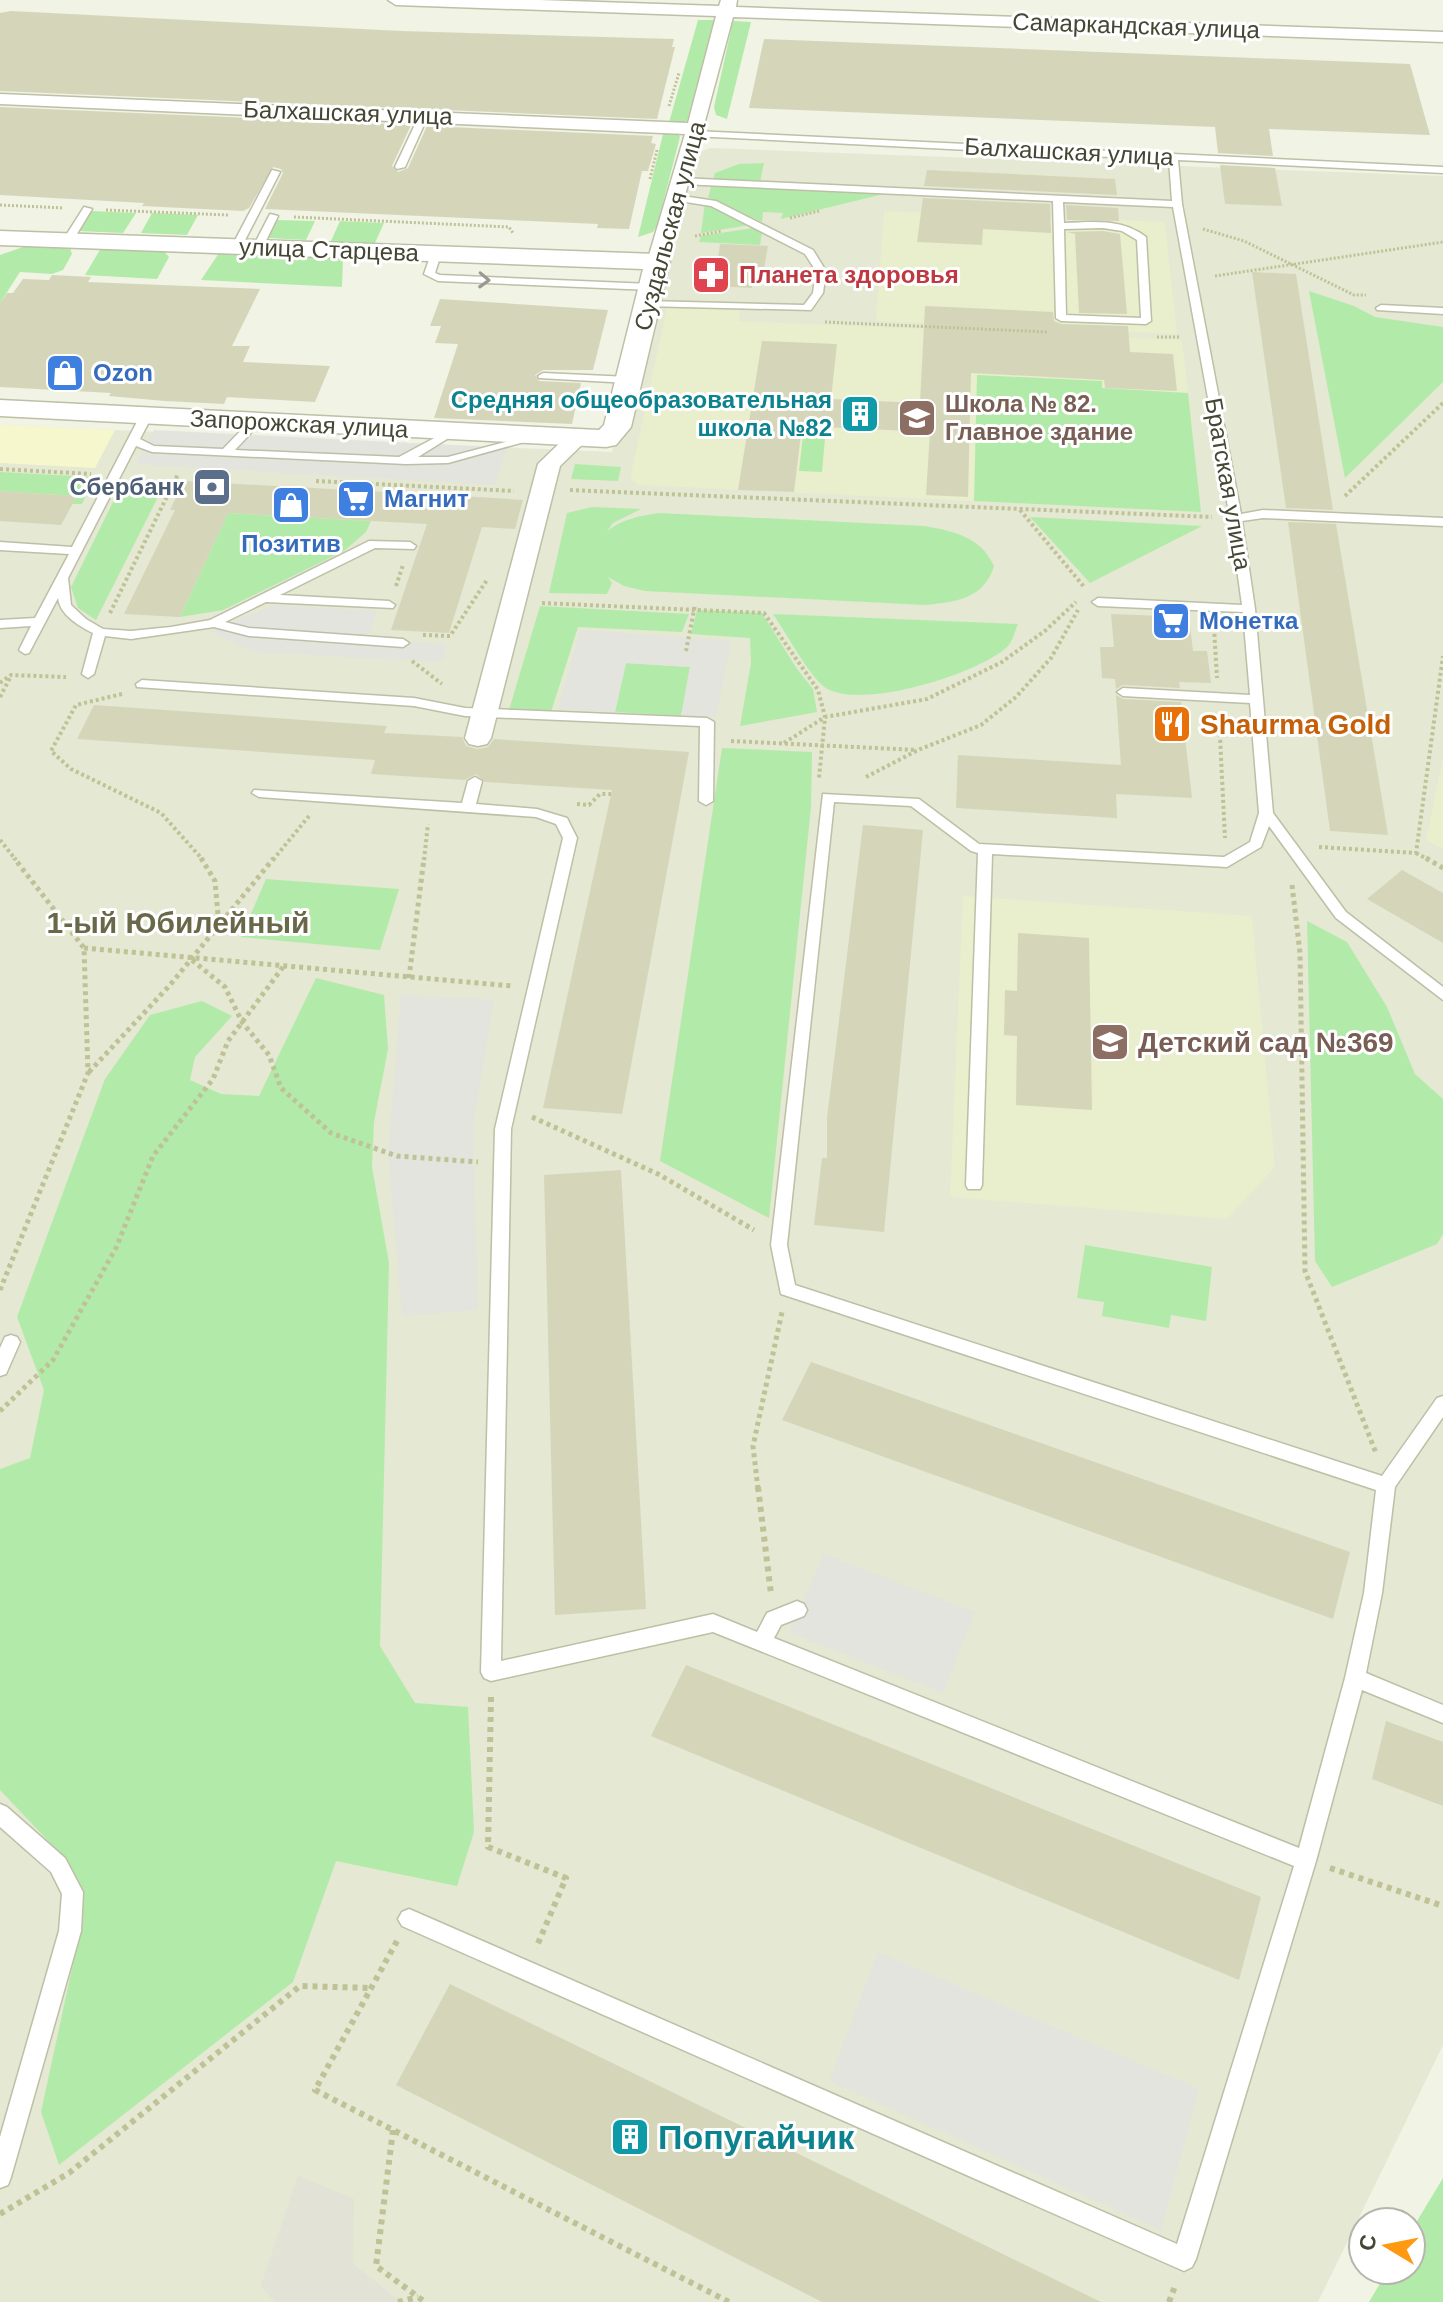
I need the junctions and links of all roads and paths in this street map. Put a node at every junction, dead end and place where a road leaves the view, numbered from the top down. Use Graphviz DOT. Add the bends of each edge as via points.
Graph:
graph roads {
  1 [pos="396,0"];
  2 [pos="728,6"];
  3 [pos="1443,37"];
  4 [pos="0,99"];
  5 [pos="423,116"];
  6 [pos="696,132"];
  7 [pos="1173,157"];
  8 [pos="400,167"];
  9 [pos="1443,170"];
  10 [pos="275,172"];
  11 [pos="678,189"];
  12 [pos="1058,198"];
  13 [pos="1177,204"];
  14 [pos="832,208"];
  15 [pos="87,209"];
  16 [pos="273,216"];
  17 [pos="758,225"];
  18 [pos="1059,226"];
  19 [pos="1194,226"];
  20 [pos="695,236"];
  21 [pos="0,238"];
  22 [pos="68,240"];
  23 [pos="1443,242"];
  24 [pos="247,247"];
  25 [pos="1292,265"];
  26 [pos="1215,276"];
  27 [pos="652,284"];
  28 [pos="1369,295"];
  29 [pos="807,308"];
  30 [pos="1381,308"];
  31 [pos="1443,311"];
  32 [pos="1058,332"];
  33 [pos="1152,336"];
  34 [pos="1184,338"];
  35 [pos="543,376"];
  36 [pos="629,380"];
  37 [pos="1443,403"];
  38 [pos="0,408"];
  39 [pos="255,422"];
  40 [pos="140,428"];
  41 [pos="451,432"];
  42 [pos="539,436"];
  43 [pos="588,439"];
  44 [pos="227,452"];
  45 [pos="401,461"];
  46 [pos="0,469"];
  47 [pos="117,473"];
  48 [pos="302,480"];
  49 [pos="561,490"];
  50 [pos="518,492"];
  51 [pos="1019,509"];
  52 [pos="1322,517"];
  53 [pos="1236,518"];
  54 [pos="1443,522"];
  55 [pos="0,546"];
  56 [pos="410,546"];
  57 [pos="76,551"];
  58 [pos="62,578"];
  59 [pos="488,578"];
  60 [pos="1088,592"];
  61 [pos="265,598"];
  62 [pos="1098,602"];
  63 [pos="532,603"];
  64 [pos="389,605"];
  65 [pos="695,607"];
  66 [pos="1213,607"];
  67 [pos="1249,609"];
  68 [pos="40,622"];
  69 [pos="214,623"];
  70 [pos="0,624"];
  71 [pos="100,632"];
  72 [pos="421,635"];
  73 [pos="403,643"];
  74 [pos="25,650"];
  75 [pos="686,651"];
  76 [pos="1443,656"];
  77 [pos="88,674"];
  78 [pos="11,675"];
  79 [pos="0,683"];
  80 [pos="136,688"];
  81 [pos="1123,692"];
  82 [pos="0,697"];
  83 [pos="1218,697"];
  84 [pos="1256,699"];
  85 [pos="474,712"];
  86 [pos="825,717"];
  87 [pos="478,738"];
  88 [pos="708,740"];
  89 [pos="784,743"];
  90 [pos="822,745"];
  91 [pos="918,750"];
  92 [pos="475,781"];
  93 [pos="259,793"];
  94 [pos="325,797"];
  95 [pos="828,797"];
  96 [pos="706,801"];
  97 [pos="431,805"];
  98 [pos="468,807"];
  99 [pos="1266,813"];
  100 [pos="2,844"];
  101 [pos="985,848"];
  102 [pos="1416,853"];
  103 [pos="1296,854"];
  104 [pos="1227,862"];
  105 [pos="1443,868"];
  106 [pos="219,926"];
  107 [pos="84,948"];
  108 [pos="191,959"];
  109 [pos="283,967"];
  110 [pos="409,978"];
  111 [pos="537,988"];
  112 [pos="1443,995"];
  113 [pos="242,1022"];
  114 [pos="88,1073"];
  115 [pos="520,1112"];
  116 [pos="502,1164"];
  117 [pos="974,1185"];
  118 [pos="779,1245"];
  119 [pos="787,1289"];
  120 [pos="0,1290"];
  121 [pos="11,1342"];
  122 [pos="0,1369"];
  123 [pos="1443,1403"];
  124 [pos="0,1411"];
  125 [pos="1386,1485"];
  126 [pos="797,1610"];
  127 [pos="774,1619"];
  128 [pos="761,1643"];
  129 [pos="491,1672"];
  130 [pos="1355,1678"];
  131 [pos="1443,1714"];
  132 [pos="0,1814"];
  133 [pos="1306,1861"];
  134 [pos="1443,1906"];
  135 [pos="409,1919"];
  136 [pos="527,1968"];
  137 [pos="371,1988"];
  138 [pos="393,2130"];
  139 [pos="0,2177"];
  140 [pos="0,2214"];
  141 [pos="419,2300"];
  142 [pos="398,2302"];
  143 [pos="729,2302"];
  1 -- 2 [label="street, Самаркандская улица"];
  2 -- 3 [label="street, Самаркандская улица"];
  2 -- 6 [label="street, Суздальская улица"];
  4 -- 5 [label="street, Балхашская улица"];
  5 -- 6 [label="street, Балхашская улица"];
  5 -- 8 [label="lane"];
  6 -- 7 [label="lane, Балхашская улица"];
  6 -- 11 [label="street, Суздальская улица"];
  7 -- 9 [label="lane, Балхашская улица"];
  7 -- 13 [label="lane, Братская улица"];
  10 -- 24 [label="lane"];
  11 -- 12 [label="lane"];
  11 -- 17 [label="lane"];
  11 -- 27 [label="street, Суздальская улица"];
  12 -- 13 [label="lane"];
  12 -- 18 [label="lane"];
  13 -- 53 [label="lane, Братская улица"];
  14 -- 17 [label="path"];
  15 -- 22 [label="lane"];
  16 -- 24 [label="lane"];
  17 -- 20 [label="path"];
  17 -- 29 [label="lane" via="809,252 821,271 818,293"];
  18 -- 18 [label="lane" via="1061,318 1146,321 1142,239 1135,231"];
  19 -- 25 [label="path" via="1244,241"];
  21 -- 22 [label="street, улица Старцева"];
  22 -- 24 [label="street, улица Старцева"];
  23 -- 25 [label="path"];
  24 -- 27 [label="street, улица Старцева" via="436,254"];
  25 -- 26 [label="path"];
  25 -- 28 [label="path" via="1354,295"];
  27 -- 29 [label="lane"];
  27 -- 36 [label="street, Суздальская улица"];
  29 -- 32 [label="path" via="823,322"];
  30 -- 31 [label="lane"];
  33 -- 34 [label="path"];
  35 -- 36 [label="lane"];
  36 -- 43 [label="street, Суздальская улица" via="616,431 611,437"];
  37 -- 52 [label="path"];
  38 -- 40 [label="street, Запорожская улица"];
  39 -- 40 [label="street, Запорожская улица"];
  39 -- 41 [label="street, Запорожская улица"];
  39 -- 44 [label="lane"];
  40 -- 44 [label="lane" via="152,449"];
  40 -- 47 [label="lane"];
  41 -- 42 [label="street, Запорожская улица"];
  41 -- 45 [label="lane"];
  42 -- 43 [label="street, Запорожская улица"];
  42 -- 45 [label="lane" via="448,460"];
  43 -- 85 [label="street" via="549,464"];
  44 -- 45 [label="lane"];
  46 -- 47 [label="path"];
  47 -- 57 [label="lane"];
  47 -- 71 [label="path" via="178,474"];
  48 -- 50 [label="path"];
  49 -- 51 [label="path"];
  51 -- 53 [label="path"];
  51 -- 60 [label="path"];
  52 -- 53 [label="lane"];
  52 -- 54 [label="lane"];
  53 -- 67 [label="lane, Братская улица"];
  55 -- 57 [label="lane"];
  56 -- 61 [label="lane" via="373,544"];
  56 -- 64 [label="path"];
  57 -- 58 [label="lane"];
  58 -- 68 [label="lane"];
  58 -- 71 [label="lane" via="65,606"];
  59 -- 72 [label="path" via="450,636"];
  60 -- 62 [label="path"];
  60 -- 86 [label="path" via="1002,662 927,699"];
  60 -- 91 [label="path" via="1051,658 1016,697 981,725"];
  61 -- 64 [label="lane"];
  61 -- 69 [label="lane"];
  62 -- 66 [label="lane"];
  63 -- 65 [label="path"];
  65 -- 75 [label="path"];
  65 -- 86 [label="path" via="764,613 818,690"];
  66 -- 67 [label="lane"];
  66 -- 83 [label="path"];
  67 -- 84 [label="lane, Братская улица"];
  68 -- 70 [label="lane"];
  68 -- 74 [label="lane"];
  69 -- 71 [label="lane" via="131,635"];
  69 -- 73 [label="lane" via="249,632"];
  71 -- 77 [label="lane"];
  73 -- 85 [label="path" via="414,664"];
  74 -- 78 [label="path"];
  76 -- 102 [label="path"];
  77 -- 78 [label="path"];
  78 -- 79 [label="path"];
  78 -- 82 [label="path"];
  80 -- 85 [label="lane" via="414,702"];
  80 -- 106 [label="path" via="76,705 51,751 71,769 170,822 215,881"];
  81 -- 83 [label="lane"];
  83 -- 84 [label="lane"];
  83 -- 104 [label="path"];
  84 -- 99 [label="lane, Братская улица"];
  85 -- 87 [label="street"];
  85 -- 88 [label="lane" via="707,722"];
  86 -- 89 [label="path"];
  86 -- 90 [label="path"];
  88 -- 89 [label="path"];
  88 -- 96 [label="lane"];
  89 -- 90 [label="path"];
  90 -- 91 [label="path"];
  90 -- 95 [label="path" via="818,785"];
  91 -- 95 [label="path"];
  92 -- 98 [label="lane"];
  93 -- 94 [label="lane"];
  94 -- 97 [label="lane"];
  94 -- 106 [label="path"];
  95 -- 101 [label="lane" via="914,802 976,848"];
  95 -- 118 [label="lane"];
  97 -- 98 [label="lane"];
  97 -- 110 [label="path"];
  98 -- 111 [label="lane" via="537,813 562,821 570,838"];
  99 -- 103 [label="lane"];
  99 -- 104 [label="lane" via="1256,844"];
  100 -- 107 [label="path"];
  101 -- 104 [label="lane"];
  101 -- 117 [label="lane"];
  102 -- 103 [label="path" via="1296,846"];
  102 -- 105 [label="path"];
  103 -- 112 [label="lane" via="1341,915"];
  103 -- 125 [label="path" via="1291,892 1300,953 1305,1271"];
  106 -- 108 [label="path"];
  107 -- 108 [label="path"];
  107 -- 114 [label="path"];
  108 -- 109 [label="path"];
  108 -- 113 [label="path" via="225,987"];
  108 -- 114 [label="path"];
  109 -- 110 [label="path"];
  109 -- 113 [label="path"];
  110 -- 111 [label="path"];
  111 -- 116 [label="lane" via="503,1129"];
  113 -- 116 [label="path" via="269,1055 281,1088 331,1133 397,1156"];
  113 -- 124 [label="path" via="213,1079 153,1156 116,1248 53,1360"];
  114 -- 120 [label="path"];
  115 -- 118 [label="path" via="658,1174"];
  116 -- 129 [label="lane"];
  118 -- 119 [label="lane"];
  119 -- 125 [label="lane"];
  119 -- 127 [label="path" via="753,1446"];
  121 -- 122 [label="lane"];
  123 -- 125 [label="lane"];
  125 -- 130 [label="lane" via="1373,1593"];
  126 -- 127 [label="lane"];
  127 -- 128 [label="lane"];
  128 -- 129 [label="lane" via="713,1623"];
  128 -- 133 [label="lane"];
  129 -- 136 [label="path" via="488,1847 566,1878"];
  130 -- 131 [label="lane"];
  130 -- 133 [label="lane"];
  132 -- 139 [label="lane" via="58,1865 73,1892 70,1931"];
  133 -- 134 [label="path"];
  133 -- 136 [label="lane" via="1184,2259"];
  135 -- 136 [label="lane"];
  135 -- 137 [label="path"];
  137 -- 138 [label="path" via="315,2090"];
  137 -- 140 [label="path" via="300,1986 69,2173"];
  138 -- 141 [label="path" via="376,2266"];
  138 -- 143 [label="path"];
  141 -- 142 [label="path"];
}
